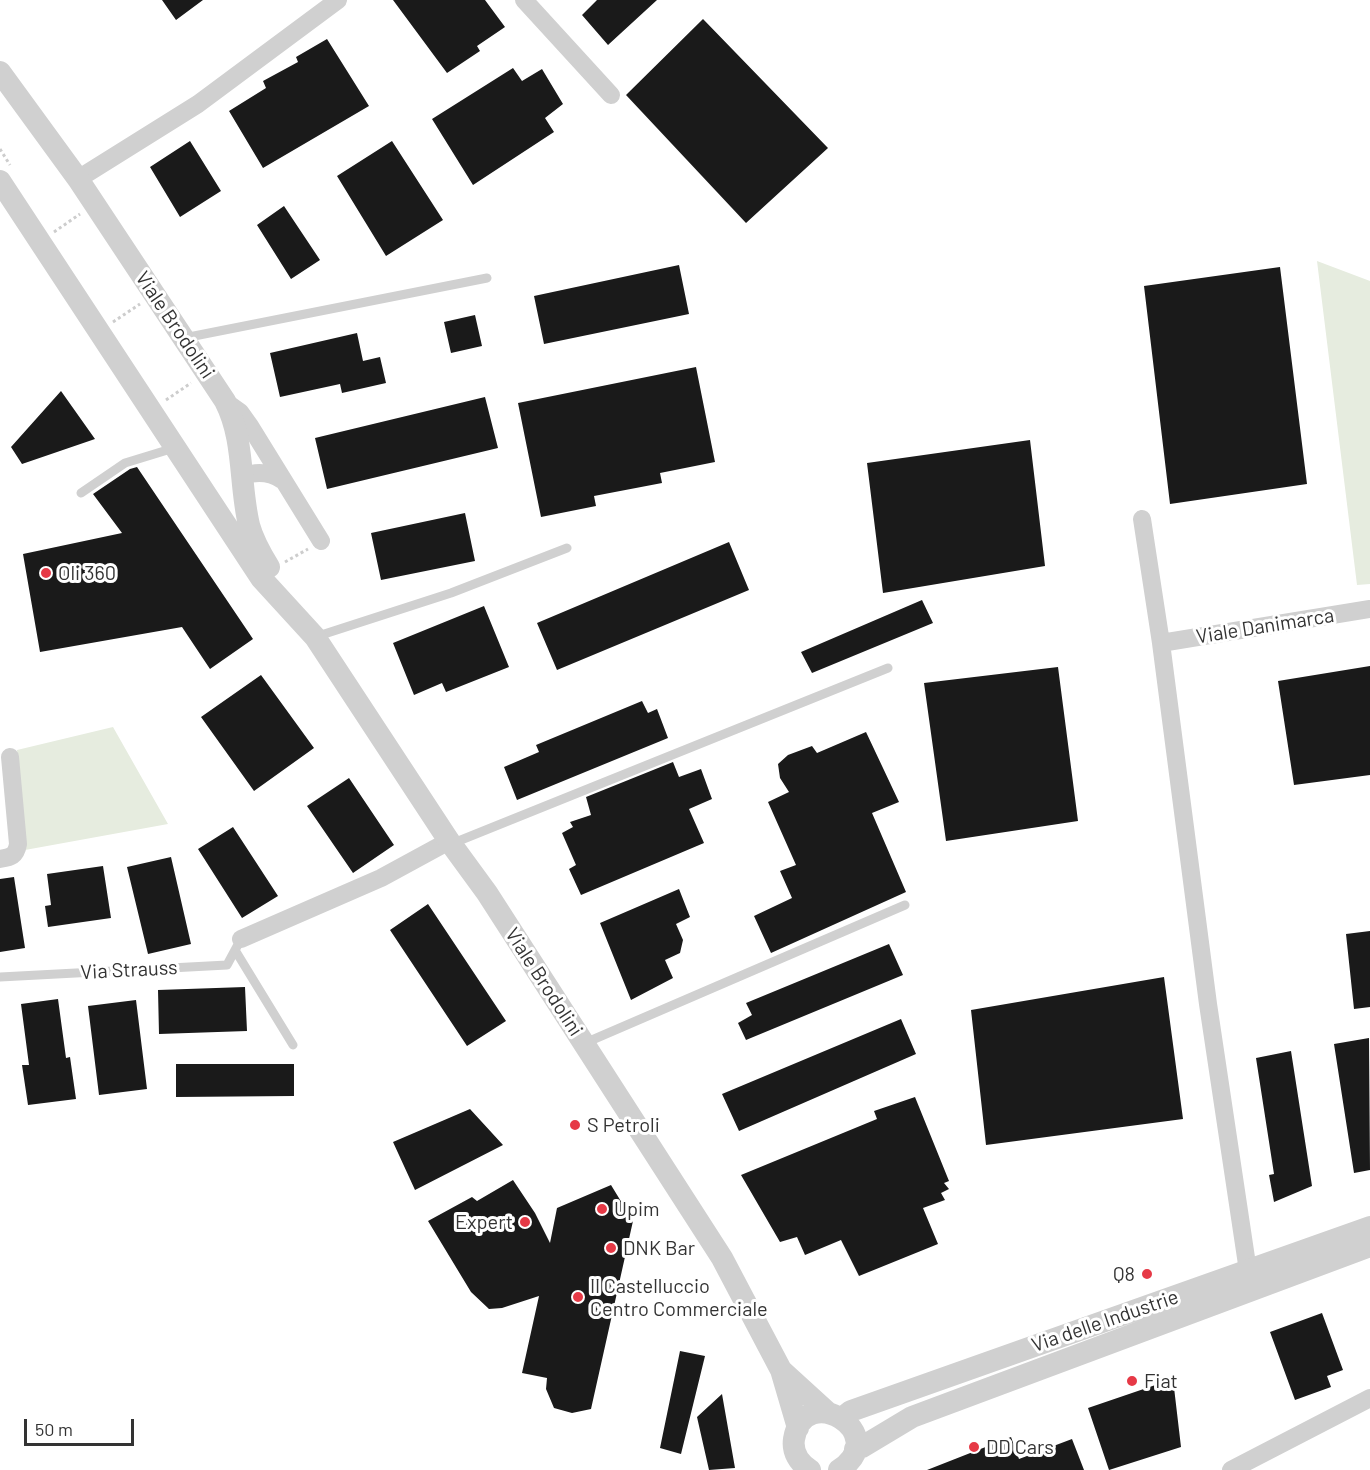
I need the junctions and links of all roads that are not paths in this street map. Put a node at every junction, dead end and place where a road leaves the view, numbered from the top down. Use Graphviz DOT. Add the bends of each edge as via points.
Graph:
graph roads {
  1 [pos="338,0"];
  2 [pos="524,0"];
  3 [pos="0,72"];
  4 [pos="611,95"];
  5 [pos="78,179"];
  6 [pos="0,181"];
  7 [pos="487,278"];
  8 [pos="184,338"];
  9 [pos="225,401"];
  10 [pos="174,448"];
  11 [pos="243,476"];
  12 [pos="282,480"];
  13 [pos="81,493"];
  14 [pos="1142,519"];
  15 [pos="321,542"];
  16 [pos="567,548"];
  17 [pos="287,606"];
  18 [pos="1370,609"];
  19 [pos="315,637"];
  20 [pos="1161,643"];
  21 [pos="888,668"];
  22 [pos="10,757"];
  23 [pos="450,843"];
  24 [pos="0,859"];
  25 [pos="905,905"];
  26 [pos="238,944"];
  27 [pos="0,977"];
  28 [pos="584,1043"];
  29 [pos="293,1045"];
  30 [pos="1370,1227"];
  31 [pos="1370,1246"];
  32 [pos="1248,1271"];
  33 [pos="781,1370"];
  34 [pos="1370,1398"];
  35 [pos="834,1415"];
  36 [pos="798,1428"];
  37 [pos="847,1463"];
  38 [pos="806,1469"];
  39 [pos="1231,1470"];
  1 -- 5 [label="street" via="198,104"];
  2 -- 4 [label="street"];
  3 -- 5 [label="street, Viale Brodolini"];
  5 -- 8 [label="street, Viale Brodolini"];
  6 -- 10 [label="street, Viale Brodolini"];
  7 -- 8 [label="lane"];
  8 -- 9 [label="street, Viale Brodolini"];
  9 -- 11 [label="street, Viale Brodolini" via="234,424"];
  9 -- 12 [label="street" via="240,412"];
  10 -- 13 [label="lane" via="125,463"];
  10 -- 17 [label="street, Viale Brodolini" via="261,578"];
  11 -- 12 [label="street" via="260,472"];
  11 -- 17 [label="street, Viale Brodolini" via="250,528"];
  12 -- 15 [label="street"];
  14 -- 20 [label="street"];
  16 -- 19 [label="lane" via="451,593"];
  17 -- 19 [label="street, Viale Brodolini"];
  18 -- 20 [label="street, Viale Danimarca"];
  19 -- 23 [label="street, Viale Brodolini"];
  20 -- 32 [label="street"];
  21 -- 23 [label="lane"];
  22 -- 24 [label="street" via="18,844 17,852"];
  23 -- 26 [label="street"];
  23 -- 28 [label="street, Viale Brodolini"];
  25 -- 28 [label="lane"];
  26 -- 27 [label="lane, Via Strauss" via="227,965"];
  26 -- 29 [label="lane"];
  28 -- 33 [label="street, Viale Brodolini" via="722,1258"];
  30 -- 32 [label="street, Via delle Industrie"];
  31 -- 37 [label="street, Via delle Industrie" via="912,1417 862,1447"];
  32 -- 35 [label="street, Via delle Industrie"];
  33 -- 35 [label="street, Viale Brodolini"];
  33 -- 36 [label="street, Viale Brodolini"];
  34 -- 39 [label="street"];
  35 -- 36 [label="street, Via delle Industrie" via="810,1416"];
  35 -- 37 [label="street" via="853,1431"];
  36 -- 38 [label="street, Viale Brodolini" via="795,1451"];
}
